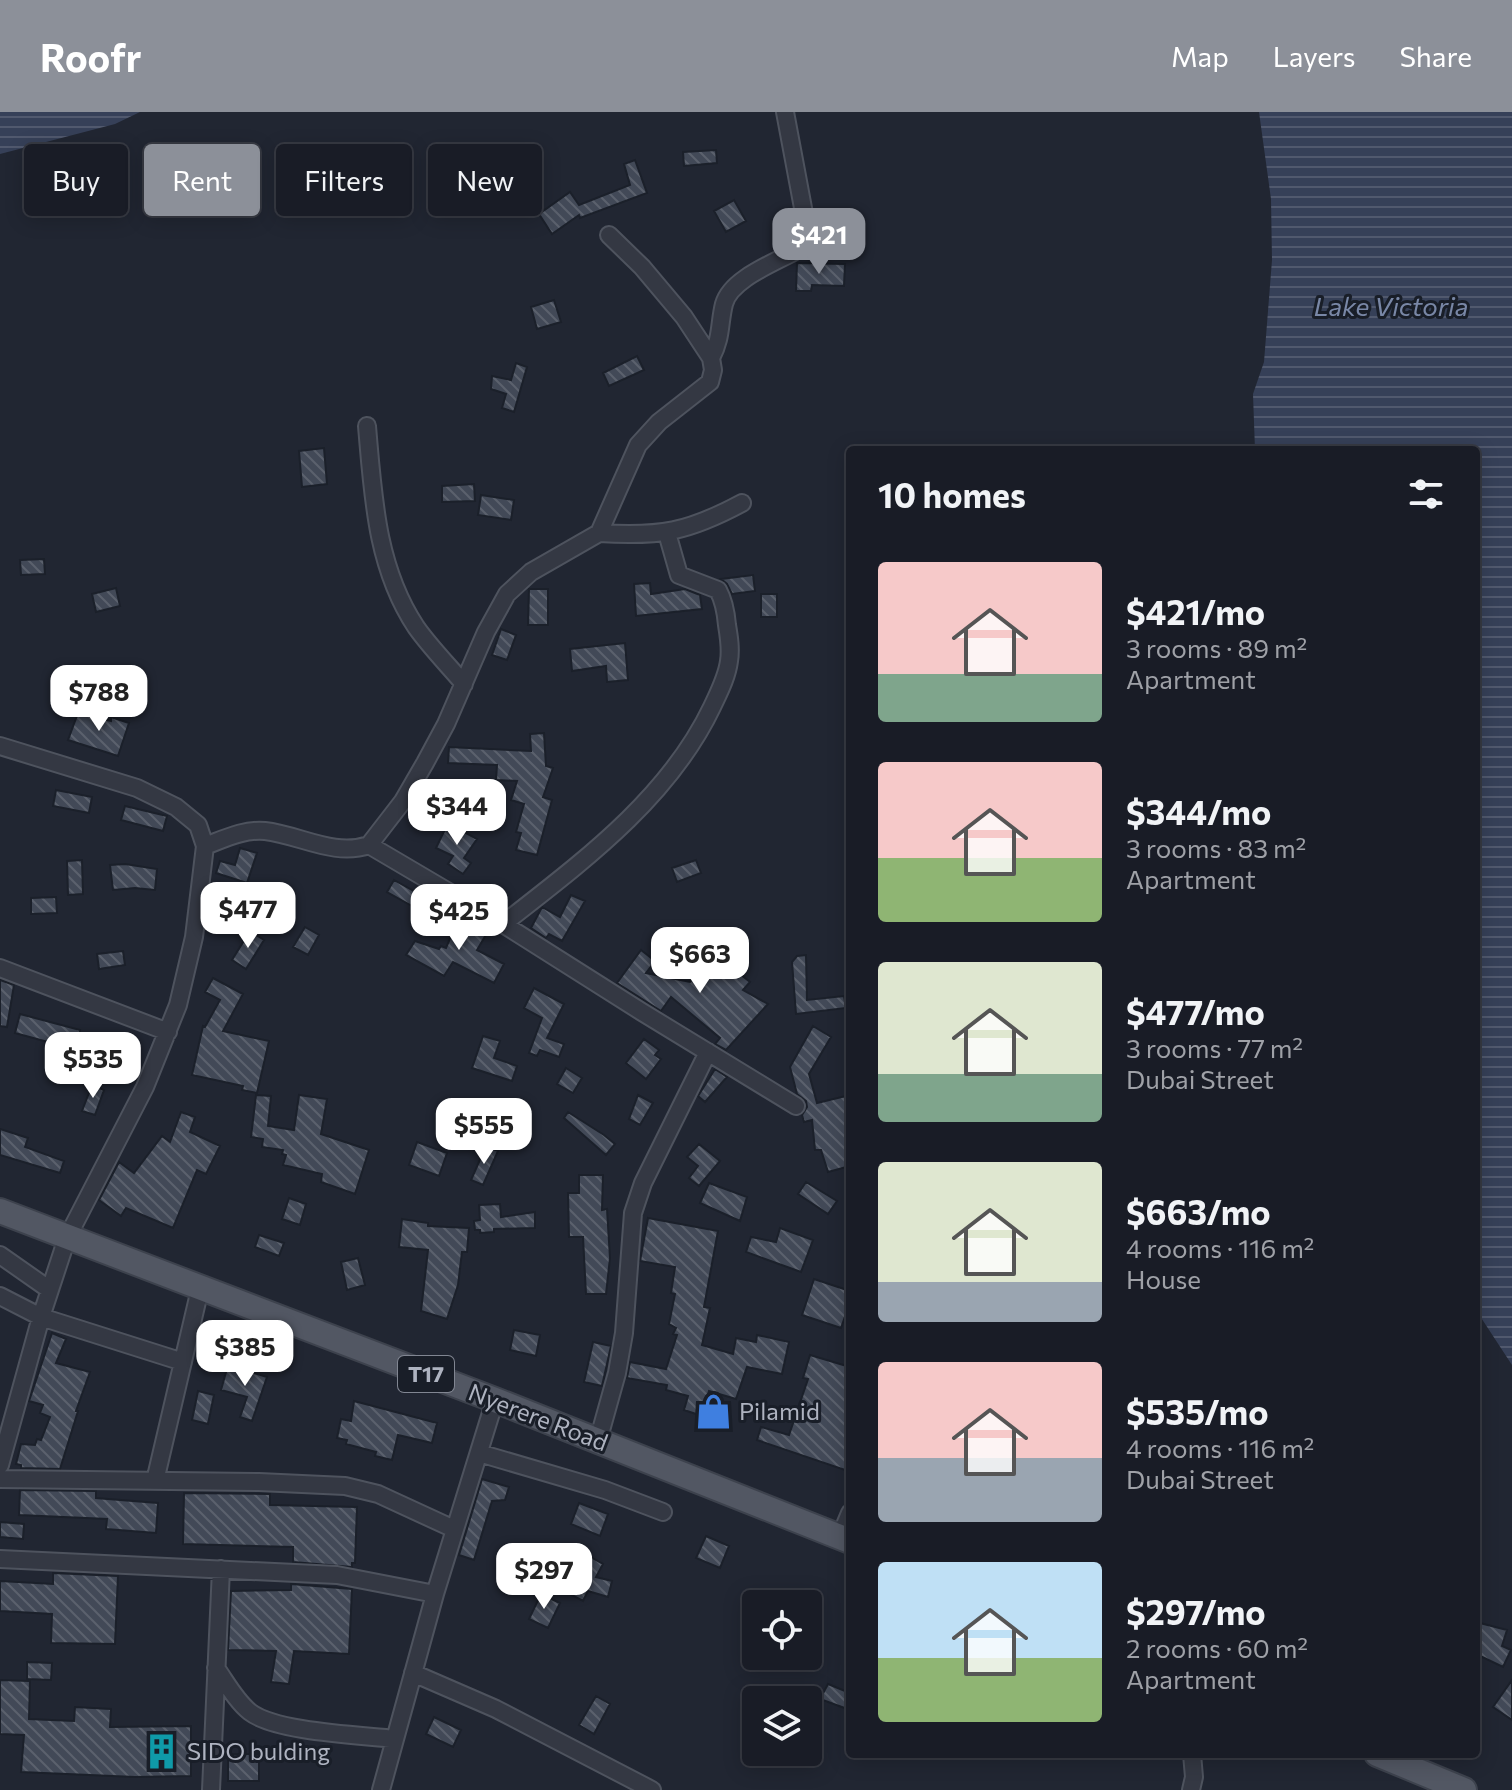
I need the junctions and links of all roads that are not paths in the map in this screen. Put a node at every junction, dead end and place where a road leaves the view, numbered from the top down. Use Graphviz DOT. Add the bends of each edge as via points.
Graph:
graph roads {
  1 [pos="785,112"];
  2 [pos="609,235"];
  3 [pos="711,358"];
  4 [pos="367,426"];
  5 [pos="742,503"];
  6 [pos="599,533"];
  7 [pos="667,533"];
  8 [pos="464,684"];
  9 [pos="0,746"];
  10 [pos="369,845"];
  11 [pos="205,846"];
  12 [pos="503,924"];
  13 [pos="0,968"];
  14 [pos="168,1032"];
  15 [pos="708,1052"];
  16 [pos="796,1106"];
  17 [pos="0,1211"];
  18 [pos="67,1238"];
  19 [pos="0,1255"];
  20 [pos="200,1289"];
  21 [pos="50,1290"];
  22 [pos="0,1296"];
  23 [pos="41,1317"];
  24 [pos="183,1362"];
  25 [pos="495,1400"];
  26 [pos="598,1441"];
  27 [pos="479,1453"];
  28 [pos="0,1465"];
  29 [pos="0,1479"];
  30 [pos="155,1481"];
  31 [pos="663,1512"];
  32 [pos="454,1529"];
  33 [pos="845,1539"];
  34 [pos="0,1559"];
  35 [pos="221,1569"];
  36 [pos="435,1594"];
  37 [pos="216,1668"];
  38 [pos="413,1673"];
  39 [pos="395,1739"];
  40 [pos="1192,1758"];
  41 [pos="1387,1758"];
  42 [pos="211,1790"];
  43 [pos="381,1790"];
  44 [pos="652,1790"];
  45 [pos="1191,1790"];
  46 [pos="1464,1790"];
  1 -- 3 [label="street" via="806,239 799,249 729,291 722,333"];
  2 -- 3 [label="street" via="666,293"];
  3 -- 6 [label="street" via="710,382 638,445"];
  4 -- 8 [label="street" via="379,533 390,577 416,627"];
  5 -- 7 [label="street"];
  6 -- 7 [label="street"];
  6 -- 8 [label="street" via="531,572 507,594"];
  7 -- 12 [label="street" via="679,575 718,590 722,597 730,642 722,685 690,749 664,783 582,861"];
  8 -- 10 [label="street" via="403,801"];
  9 -- 11 [label="street" via="137,788 176,807 198,825"];
  10 -- 11 [label="street" via="345,850 249,831"];
  10 -- 12 [label="street"];
  11 -- 14 [label="street" via="194,937"];
  12 -- 15 [label="street"];
  13 -- 14 [label="street"];
  14 -- 18 [label="street"];
  15 -- 16 [label="street"];
  15 -- 26 [label="street" via="633,1213 624,1333"];
  17 -- 18 [label="main road, Nyerere Road / T17"];
  18 -- 20 [label="main road, Nyerere Road / T17"];
  18 -- 21 [label="street"];
  19 -- 21 [label="street"];
  20 -- 24 [label="street"];
  20 -- 25 [label="main road, Nyerere Road / T17"];
  21 -- 23 [label="street"];
  22 -- 23 [label="street"];
  23 -- 24 [label="street"];
  23 -- 28 [label="street"];
  24 -- 30 [label="street"];
  25 -- 26 [label="main road, Nyerere Road / T17"];
  25 -- 27 [label="street"];
  26 -- 33 [label="main road, Nyerere Road / T17"];
  27 -- 31 [label="street"];
  27 -- 32 [label="street"];
  29 -- 30 [label="street"];
  30 -- 32 [label="street" via="345,1486 378,1494"];
  32 -- 36 [label="street"];
  34 -- 35 [label="street"];
  35 -- 36 [label="street" via="337,1575"];
  35 -- 37 [label="street"];
  36 -- 38 [label="street"];
  37 -- 39 [label="street" via="239,1700 263,1719"];
  37 -- 42 [label="street"];
  38 -- 39 [label="street"];
  38 -- 44 [label="street" via="496,1709"];
  39 -- 43 [label="street"];
  40 -- 45 [label="street"];
  41 -- 46 [label="main road"];
}
